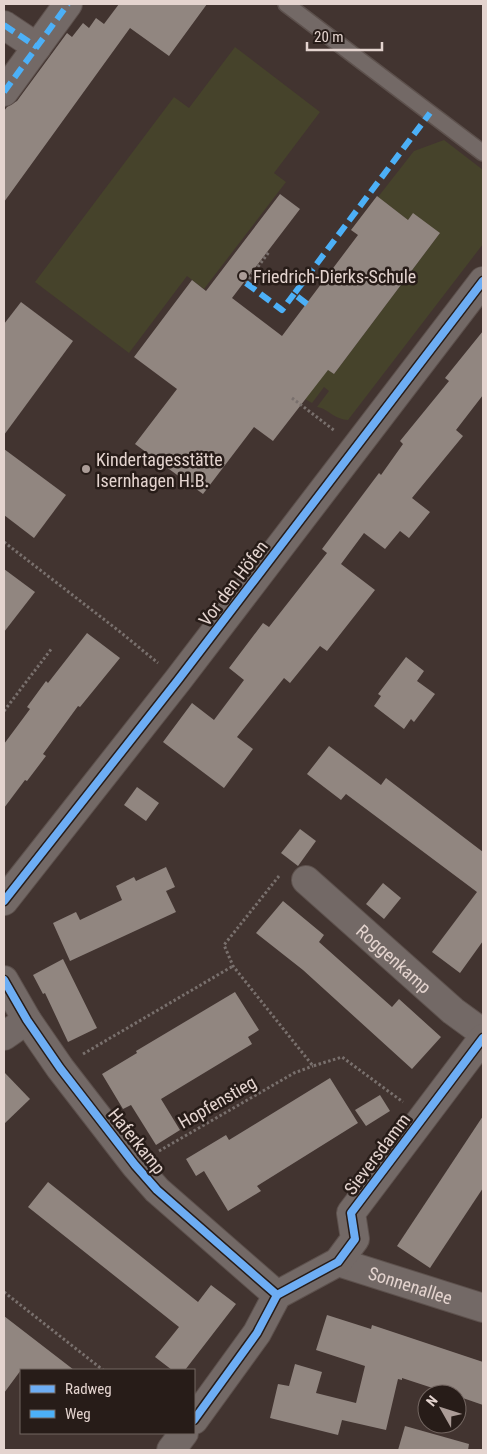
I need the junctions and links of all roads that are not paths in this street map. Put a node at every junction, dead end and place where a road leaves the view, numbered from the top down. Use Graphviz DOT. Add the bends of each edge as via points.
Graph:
graph roads {
  1 [pos="68,4"];
  2 [pos="286,4"];
  3 [pos="4,25"];
  4 [pos="36,48"];
  5 [pos="4,92"];
  6 [pos="483,153"];
  7 [pos="483,280"];
  8 [pos="306,880"];
  9 [pos="4,901"];
  10 [pos="4,980"];
  11 [pos="27,1020"];
  12 [pos="483,1033"];
  13 [pos="4,1036"];
  14 [pos="483,1038"];
  15 [pos="338,1262"];
  16 [pos="277,1295"];
  17 [pos="483,1308"];
  18 [pos="195,1416"];
  1 -- 4 [label="street"];
  2 -- 6 [label="lane"];
  3 -- 4 [label="street"];
  4 -- 5 [label="street"];
  7 -- 9 [label="street, Vor den Höfen" via="178,680"];
  8 -- 12 [label="street, Roggenkamp" via="453,1011"];
  10 -- 11 [label="street, Haferkamp"];
  11 -- 13 [label="street"];
  11 -- 16 [label="street, Haferkamp" via="60,1068 157,1190"];
  14 -- 15 [label="street, Sieversdamm" via="351,1213 355,1239"];
  15 -- 16 [label="street, Sieversdamm"];
  15 -- 17 [label="street, Sonnenallee"];
  16 -- 18 [label="street" via="257,1333"];
}
